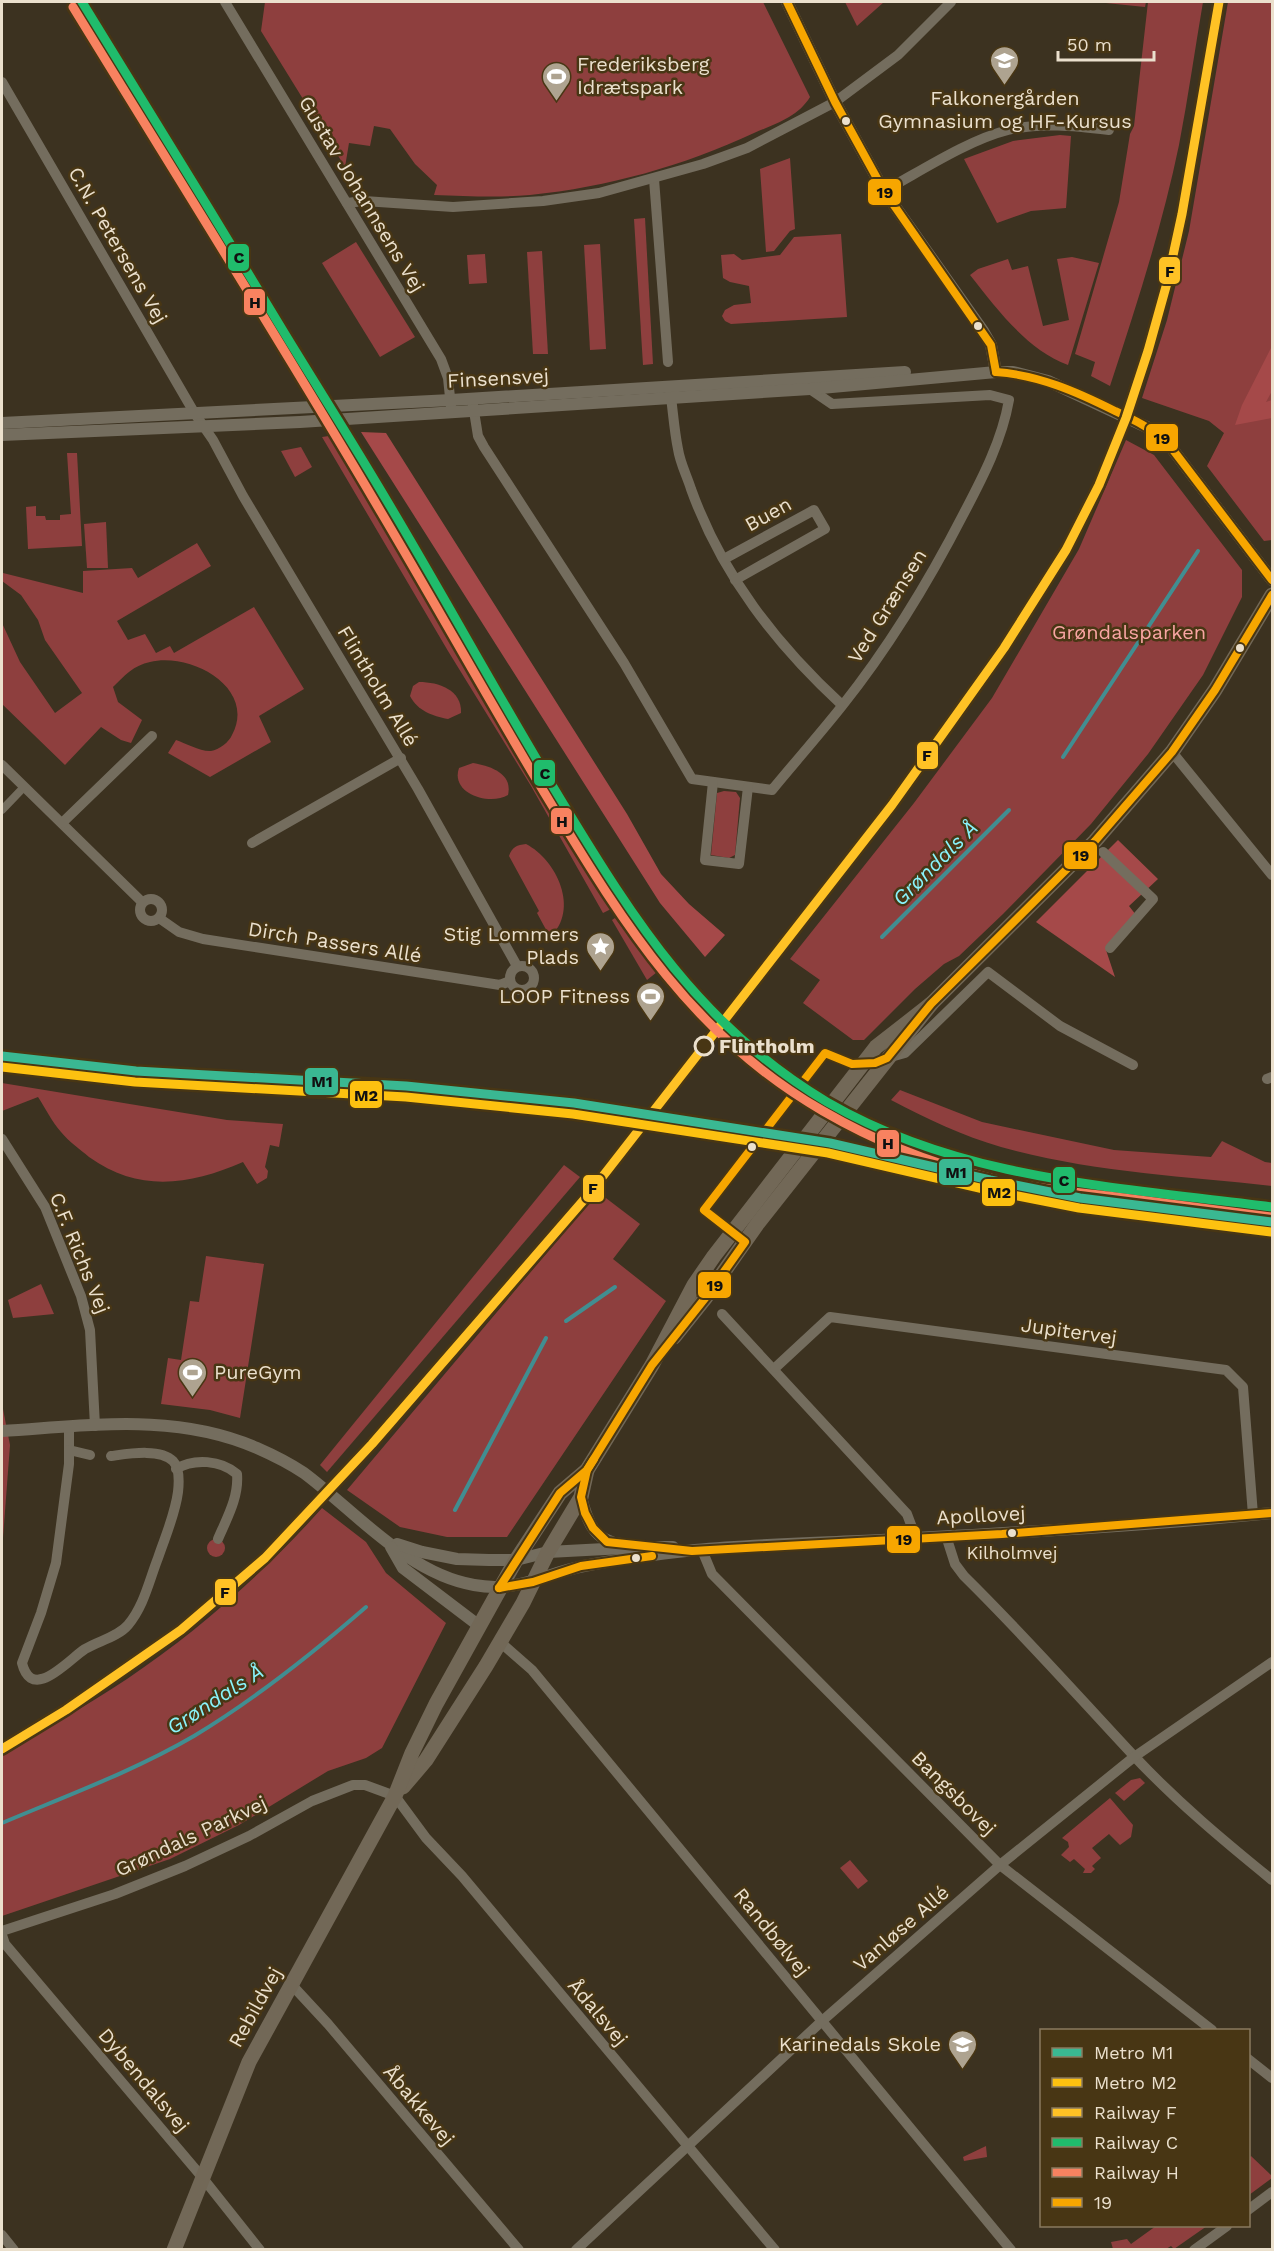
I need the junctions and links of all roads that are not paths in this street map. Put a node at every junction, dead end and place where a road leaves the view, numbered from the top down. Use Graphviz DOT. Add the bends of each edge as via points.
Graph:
graph roads {
  1 [pos="225,2"];
  2 [pos="787,2"];
  3 [pos="951,2"];
  4 [pos="2,82"];
  5 [pos="835,102"];
  6 [pos="1109,130"];
  7 [pos="654,179"];
  8 [pos="884,191"];
  9 [pos="347,203"];
  10 [pos="668,362"];
  11 [pos="996,372"];
  12 [pos="810,384"];
  13 [pos="671,392"];
  14 [pos="473,405"];
  15 [pos="451,406"];
  16 [pos="195,414"];
  17 [pos="2,423"];
  18 [pos="202,427"];
  19 [pos="2,435"];
  20 [pos="723,559"];
  21 [pos="735,580"];
  22 [pos="1272,580"];
  23 [pos="1272,595"];
  24 [pos="842,705"];
  25 [pos="152,736"];
  26 [pos="1172,752"];
  27 [pos="400,758"];
  28 [pos="2,765"];
  29 [pos="713,782"];
  30 [pos="24,787"];
  31 [pos="748,787"];
  32 [pos="2,810"];
  33 [pos="62,823"];
  34 [pos="252,843"];
  35 [pos="1103,852"];
  36 [pos="1272,875"];
  37 [pos="142,902"];
  38 [pos="159,918"];
  39 [pos="1110,948"];
  40 [pos="517,966"];
  41 [pos="510,981"];
  42 [pos="932,1004"];
  43 [pos="887,1058"];
  44 [pos="1133,1065"];
  45 [pos="2,1140"];
  46 [pos="739,1237"];
  47 [pos="722,1314"];
  48 [pos="775,1368"];
  49 [pos="95,1426"];
  50 [pos="69,1428"];
  51 [pos="3,1431"];
  52 [pos="69,1450"];
  53 [pos="90,1455"];
  54 [pos="111,1456"];
  55 [pos="176,1469"];
  56 [pos="587,1470"];
  57 [pos="581,1497"];
  58 [pos="1272,1514"];
  59 [pos="1253,1515"];
  60 [pos="946,1536"];
  61 [pos="916,1538"];
  62 [pos="218,1539"];
  63 [pos="387,1541"];
  64 [pos="643,1547"];
  65 [pos="697,1550"];
  66 [pos="548,1552"];
  67 [pos="516,1560"];
  68 [pos="533,1582"];
  69 [pos="499,1588"];
  70 [pos="478,1625"];
  71 [pos="500,1642"];
  72 [pos="1272,1662"];
  73 [pos="1134,1757"];
  74 [pos="395,1796"];
  75 [pos="1000,1864"];
  76 [pos="1272,1880"];
  77 [pos="2,1933"];
  78 [pos="291,1984"];
  79 [pos="822,2021"];
  80 [pos="1209,2029"];
  81 [pos="1250,2061"];
  82 [pos="1272,2078"];
  83 [pos="686,2146"];
  84 [pos="202,2177"];
  85 [pos="1272,2192"];
  86 [pos="1250,2208"];
  87 [pos="1226,2227"];
  88 [pos="2,2235"];
  89 [pos="1194,2249"];
  90 [pos="14,2250"];
  91 [pos="174,2250"];
  92 [pos="261,2250"];
  93 [pos="519,2250"];
  94 [pos="576,2250"];
  95 [pos="775,2250"];
  96 [pos="1011,2250"];
  1 -- 9 [label="street, Gustav Johannsens Vej"];
  2 -- 5 [label="street"];
  3 -- 5 [label="street" via="898,55"];
  4 -- 16 [label="street, C.N. Petersens Vej"];
  5 -- 7 [label="street" via="747,148"];
  5 -- 8 [label="street"];
  6 -- 8 [label="street" via="1063,125 1007,130"];
  7 -- 9 [label="street" via="599,193 543,201 453,207"];
  7 -- 10 [label="street"];
  8 -- 11 [label="street" via="983,331 991,345"];
  9 -- 15 [label="street, Gustav Johannsens Vej" via="441,359"];
  11 -- 12 [label="street, Finsensvej" via="961,368"];
  11 -- 22 [label="street, Finsensvej" via="1048,381 1153,430 1173,448"];
  12 -- 13 [label="street, Finsensvej"];
  12 -- 24 [label="street, Ved Grænsen" via="832,404 990,395 1009,400 989,462 955,531 887,644"];
  13 -- 14 [label="street, Finsensvej"];
  13 -- 20 [label="street" via="678,451 697,505"];
  14 -- 15 [label="street, Finsensvej"];
  14 -- 29 [label="street, Ved Grænsen" via="478,436 484,447 624,663 692,779"];
  15 -- 16 [label="street, Finsensvej"];
  15 -- 18 [label="street, Finsensvej"];
  16 -- 17 [label="street, Finsensvej"];
  16 -- 18 [label="street, C.N. Petersens Vej"];
  18 -- 19 [label="street, Finsensvej"];
  18 -- 27 [label="street, Flintholm Allé"];
  20 -- 21 [label="street"];
  20 -- 21 [label="street, Buen" via="814,510 825,529"];
  21 -- 24 [label="street" via="783,646"];
  23 -- 26 [label="main road"];
  24 -- 31 [label="street, Ved Grænsen" via="772,790"];
  25 -- 33 [label="street"];
  26 -- 36 [label="street"];
  26 -- 42 [label="main road" via="1095,841"];
  27 -- 34 [label="street"];
  27 -- 40 [label="street, Flintholm Allé"];
  28 -- 30 [label="street"];
  29 -- 31 [label="street, Ved Grænsen"];
  29 -- 31 [label="street" via="705,860 738,864"];
  30 -- 32 [label="street"];
  30 -- 33 [label="street"];
  33 -- 37 [label="street"];
  35 -- 39 [label="street" via="1153,899"];
  37 -- 38 [label="street" via="140,911 144,919"];
  37 -- 38 [label="street" via="150,898 158,901 163,908"];
  38 -- 41 [label="street, Dirch Passers Allé" via="179,932 203,939 500,985"];
  40 -- 41 [label="street"];
  40 -- 41 [label="street" via="532,970 534,983 519,990"];
  42 -- 43 [label="main road"];
  42 -- 46 [label="main road" via="876,1047"];
  43 -- 44 [label="street" via="905,1053 987,972 1060,1026"];
  43 -- 46 [label="main road"];
  45 -- 49 [label="street, C.F. Richs Vej" via="45,1207 81,1296 90,1330"];
  46 -- 56 [label="main road" via="706,1297 652,1365"];
  47 -- 48 [label="street"];
  48 -- 59 [label="street, Jupitervej" via="830,1317 1226,1370 1243,1387"];
  48 -- 61 [label="street" via="907,1514"];
  49 -- 50 [label="street"];
  49 -- 63 [label="street" via="181,1426 234,1438 303,1472"];
  50 -- 51 [label="street"];
  50 -- 52 [label="street"];
  52 -- 53 [label="street"];
  52 -- 55 [label="street" via="56,1563 21,1663 35,1679 50,1677 86,1648 126,1628 135,1617 170,1524 178,1492"];
  54 -- 55 [label="street" via="158,1455 172,1461"];
  55 -- 62 [label="street" via="199,1461 228,1466 237,1474 234,1501"];
  56 -- 57 [label="main road"];
  56 -- 67 [label="main road" via="560,1493"];
  57 -- 64 [label="street, Apollovej" via="592,1528 607,1542"];
  57 -- 66 [label="main road"];
  58 -- 59 [label="street, Apollovej"];
  59 -- 60 [label="street, Apollovej"];
  60 -- 61 [label="street, Apollovej"];
  60 -- 73 [label="street" via="955,1564 964,1576"];
  61 -- 65 [label="street, Apollovej"];
  63 -- 67 [label="street" via="457,1559"];
  63 -- 69 [label="street" via="417,1564 453,1580"];
  63 -- 70 [label="street" via="403,1568"];
  64 -- 65 [label="street, Apollovej"];
  64 -- 66 [label="street, Apollovej"];
  65 -- 68 [label="street, Apollovej" via="581,1566"];
  65 -- 75 [label="street, Bangsbovej" via="712,1574"];
  66 -- 67 [label="street"];
  66 -- 68 [label="main road"];
  67 -- 69 [label="main road"];
  68 -- 69 [label="street, Apollovej"];
  68 -- 71 [label="main road"];
  69 -- 70 [label="main road"];
  70 -- 71 [label="main road"];
  70 -- 74 [label="main road" via="412,1753"];
  71 -- 74 [label="main road" via="426,1760"];
  71 -- 79 [label="street, Randbølvej" via="532,1670"];
  72 -- 73 [label="street, Vanløse Allé"];
  73 -- 75 [label="street, Vanløse Allé"];
  73 -- 76 [label="street" via="1220,1838"];
  74 -- 77 [label="street, Grøndals Parkvej" via="365,1785 342,1788 185,1866"];
  74 -- 78 [label="main road, Rebildvej"];
  74 -- 83 [label="street, Ådalsvej" via="426,1838"];
  75 -- 79 [label="street, Vanløse Allé"];
  75 -- 80 [label="street, Bangsbovej"];
  77 -- 84 [label="street, Dybendalsvej" via="5,1944"];
  78 -- 84 [label="main road, Rebildvej" via="249,2062"];
  78 -- 93 [label="street, Åbakkevej"];
  79 -- 83 [label="street, Vanløse Allé"];
  79 -- 96 [label="street, Randbølvej"];
  81 -- 82 [label="street"];
  83 -- 94 [label="street, Vanløse Allé"];
  83 -- 95 [label="street, Ådalsvej"];
  84 -- 91 [label="main road, Rebildvej"];
  84 -- 92 [label="street, Dybendalsvej"];
  85 -- 86 [label="street"];
  87 -- 89 [label="street"];
  88 -- 90 [label="street"];
}
